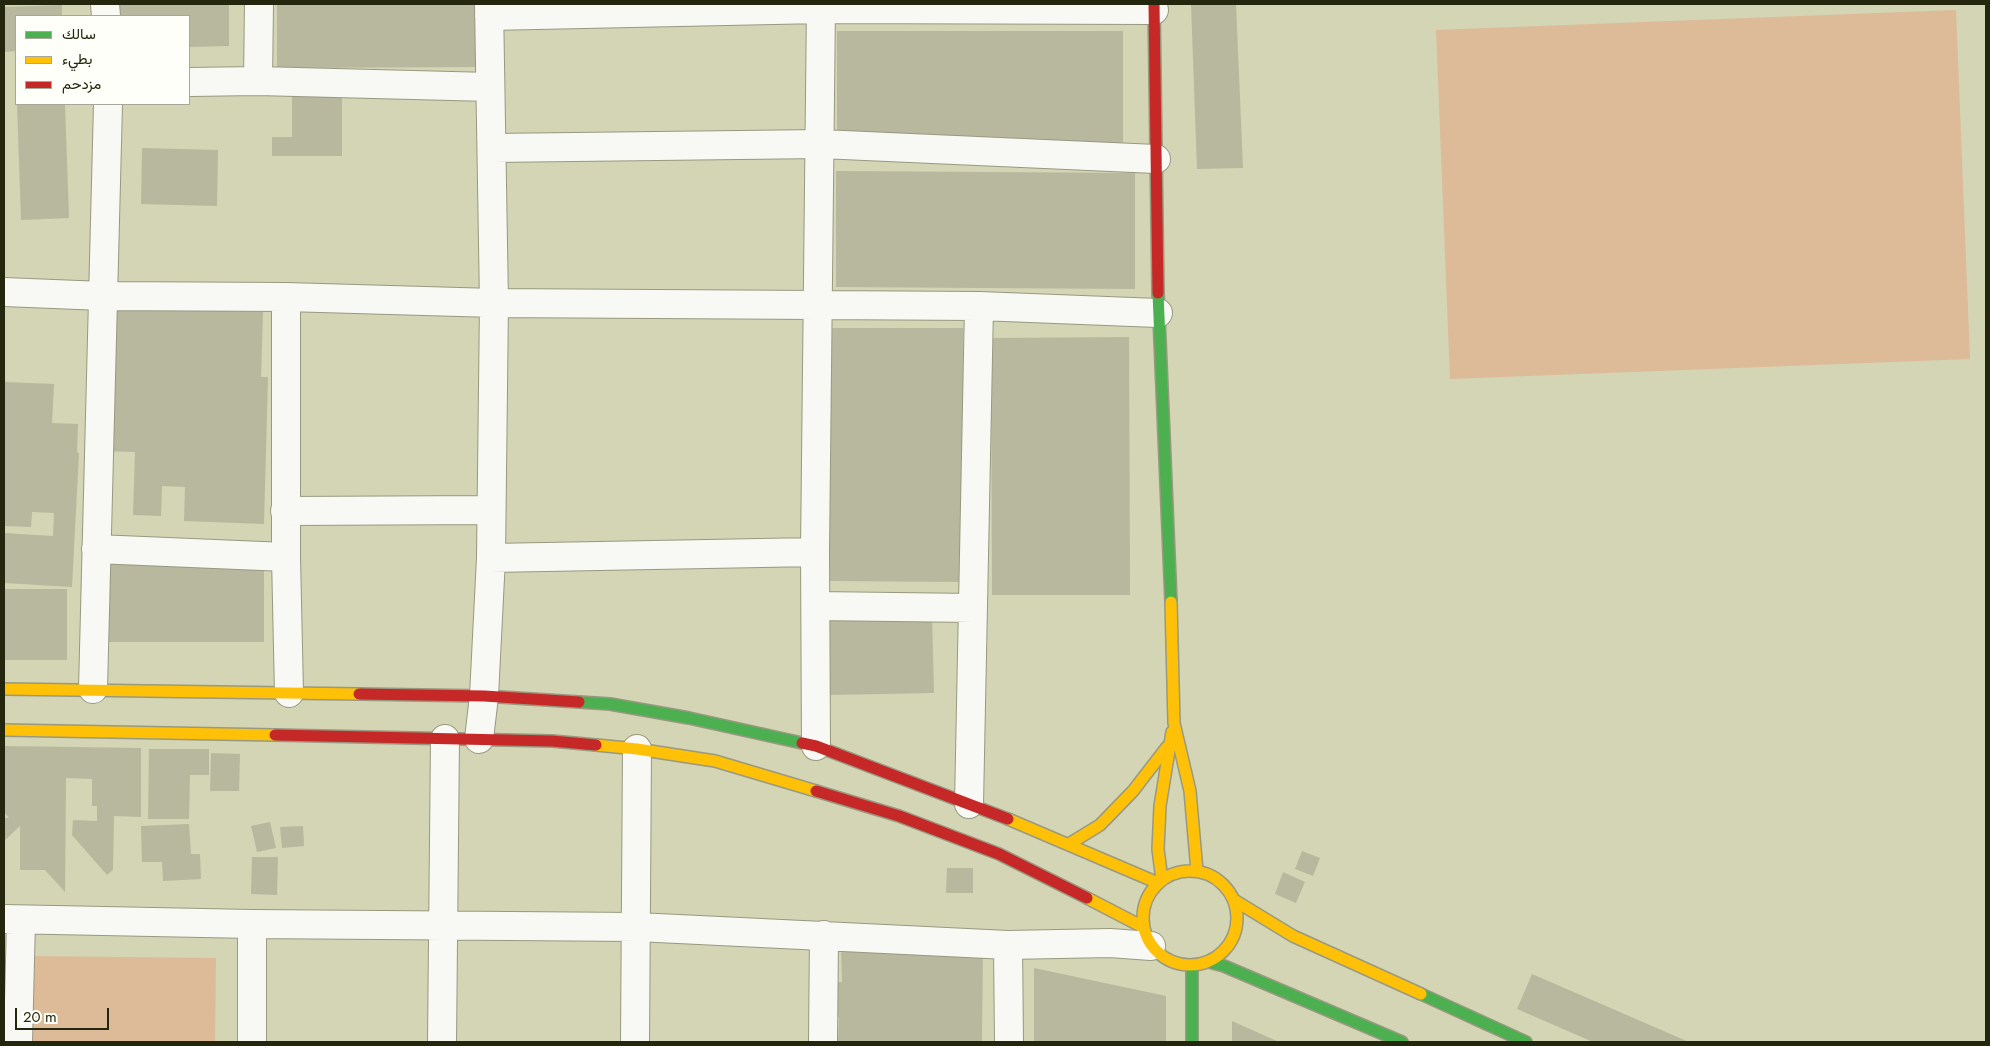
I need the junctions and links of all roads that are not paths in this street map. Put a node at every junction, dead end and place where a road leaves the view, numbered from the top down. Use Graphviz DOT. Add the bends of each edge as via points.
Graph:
graph roads {
  1 [pos="259,4"];
  2 [pos="821,6"];
  3 [pos="1154,7"];
  4 [pos="489,10"];
  5 [pos="258,81"];
  6 [pos="190,82"];
  7 [pos="490,87"];
  8 [pos="108,105"];
  9 [pos="821,144"];
  10 [pos="492,148"];
  11 [pos="1156,159"];
  12 [pos="4,292"];
  13 [pos="103,296"];
  14 [pos="286,297"];
  15 [pos="494,302"];
  16 [pos="818,306"];
  17 [pos="979,306"];
  18 [pos="1158,313"];
  19 [pos="491,510"];
  20 [pos="285,511"];
  21 [pos="96,549"];
  22 [pos="815,552"];
  23 [pos="286,557"];
  24 [pos="491,558"];
  25 [pos="816,606"];
  26 [pos="973,608"];
  27 [pos="4,689"];
  28 [pos="93,690"];
  29 [pos="289,693"];
  30 [pos="484,696"];
  31 [pos="1174,723"];
  32 [pos="4,730"];
  33 [pos="446,739"];
  34 [pos="479,740"];
  35 [pos="816,746"];
  36 [pos="1168,746"];
  37 [pos="637,749"];
  38 [pos="969,804"];
  39 [pos="1069,844"];
  40 [pos="1197,871"];
  41 [pos="1160,881"];
  42 [pos="1234,900"];
  43 [pos="13,920"];
  44 [pos="252,924"];
  45 [pos="444,926"];
  46 [pos="637,927"];
  47 [pos="824,935"];
  48 [pos="1147,937"];
  49 [pos="1008,945"];
  50 [pos="1209,962"];
  51 [pos="1192,966"];
  52 [pos="18,1042"];
  53 [pos="252,1042"];
  54 [pos="442,1042"];
  55 [pos="635,1042"];
  56 [pos="823,1042"];
  57 [pos="1009,1042"];
  58 [pos="1192,1042"];
  59 [pos="1402,1042"];
  60 [pos="1526,1042"];
  1 -- 5 [label="street"];
  2 -- 3 [label="street"];
  2 -- 4 [label="street"];
  2 -- 9 [label="street"];
  3 -- 11 [label="main road"];
  4 -- 7 [label="street"];
  5 -- 6 [label="street"];
  5 -- 7 [label="street"];
  7 -- 10 [label="street"];
  8 -- 13 [label="street"];
  9 -- 10 [label="street"];
  9 -- 11 [label="street"];
  9 -- 16 [label="street"];
  10 -- 15 [label="street"];
  11 -- 18 [label="main road"];
  12 -- 13 [label="street"];
  13 -- 14 [label="street"];
  13 -- 21 [label="street"];
  14 -- 15 [label="street"];
  14 -- 20 [label="street"];
  15 -- 16 [label="street"];
  15 -- 19 [label="street"];
  16 -- 17 [label="street"];
  16 -- 22 [label="street"];
  17 -- 18 [label="street"];
  17 -- 26 [label="street"];
  18 -- 31 [label="main road" via="1174,657"];
  19 -- 20 [label="street"];
  19 -- 24 [label="street"];
  20 -- 23 [label="street"];
  21 -- 23 [label="street"];
  21 -- 28 [label="street"];
  22 -- 24 [label="street"];
  22 -- 25 [label="street"];
  23 -- 29 [label="street"];
  24 -- 30 [label="street"];
  25 -- 26 [label="street"];
  25 -- 35 [label="street"];
  26 -- 38 [label="street"];
  27 -- 28 [label="main road"];
  28 -- 29 [label="main road"];
  29 -- 30 [label="main road"];
  30 -- 34 [label="street"];
  30 -- 35 [label="main road" via="610,704"];
  31 -- 36 [label="main road"];
  31 -- 40 [label="main road" via="1190,791"];
  32 -- 33 [label="main road"];
  33 -- 34 [label="main road"];
  33 -- 45 [label="street"];
  34 -- 37 [label="main road" via="552,741"];
  35 -- 38 [label="main road"];
  36 -- 39 [label="main road" via="1133,791 1100,825"];
  36 -- 41 [label="main road" via="1160,806"];
  37 -- 46 [label="street"];
  37 -- 48 [label="main road" via="715,761 899,816 999,854 1128,917"];
  38 -- 39 [label="main road"];
  39 -- 41 [label="main road"];
  40 -- 41 [label="main road" via="1179,872"];
  40 -- 42 [label="main road" via="1213,876 1226,886"];
  41 -- 48 [label="main road" via="1144,903"];
  42 -- 50 [label="main road" via="1238,918 1234,936 1224,951"];
  42 -- 60 [label="main road" via="1293,936"];
  43 -- 44 [label="street"];
  43 -- 52 [label="street"];
  44 -- 45 [label="street"];
  44 -- 53 [label="street"];
  45 -- 46 [label="street"];
  45 -- 54 [label="street"];
  46 -- 47 [label="street"];
  46 -- 55 [label="street"];
  47 -- 49 [label="street"];
  47 -- 56 [label="street"];
  48 -- 49 [label="street" via="1110,943"];
  48 -- 51 [label="main road" via="1162,957 1176,964"];
  49 -- 57 [label="street"];
  50 -- 51 [label="main road"];
  50 -- 59 [label="main road"];
  51 -- 58 [label="main road"];
}
